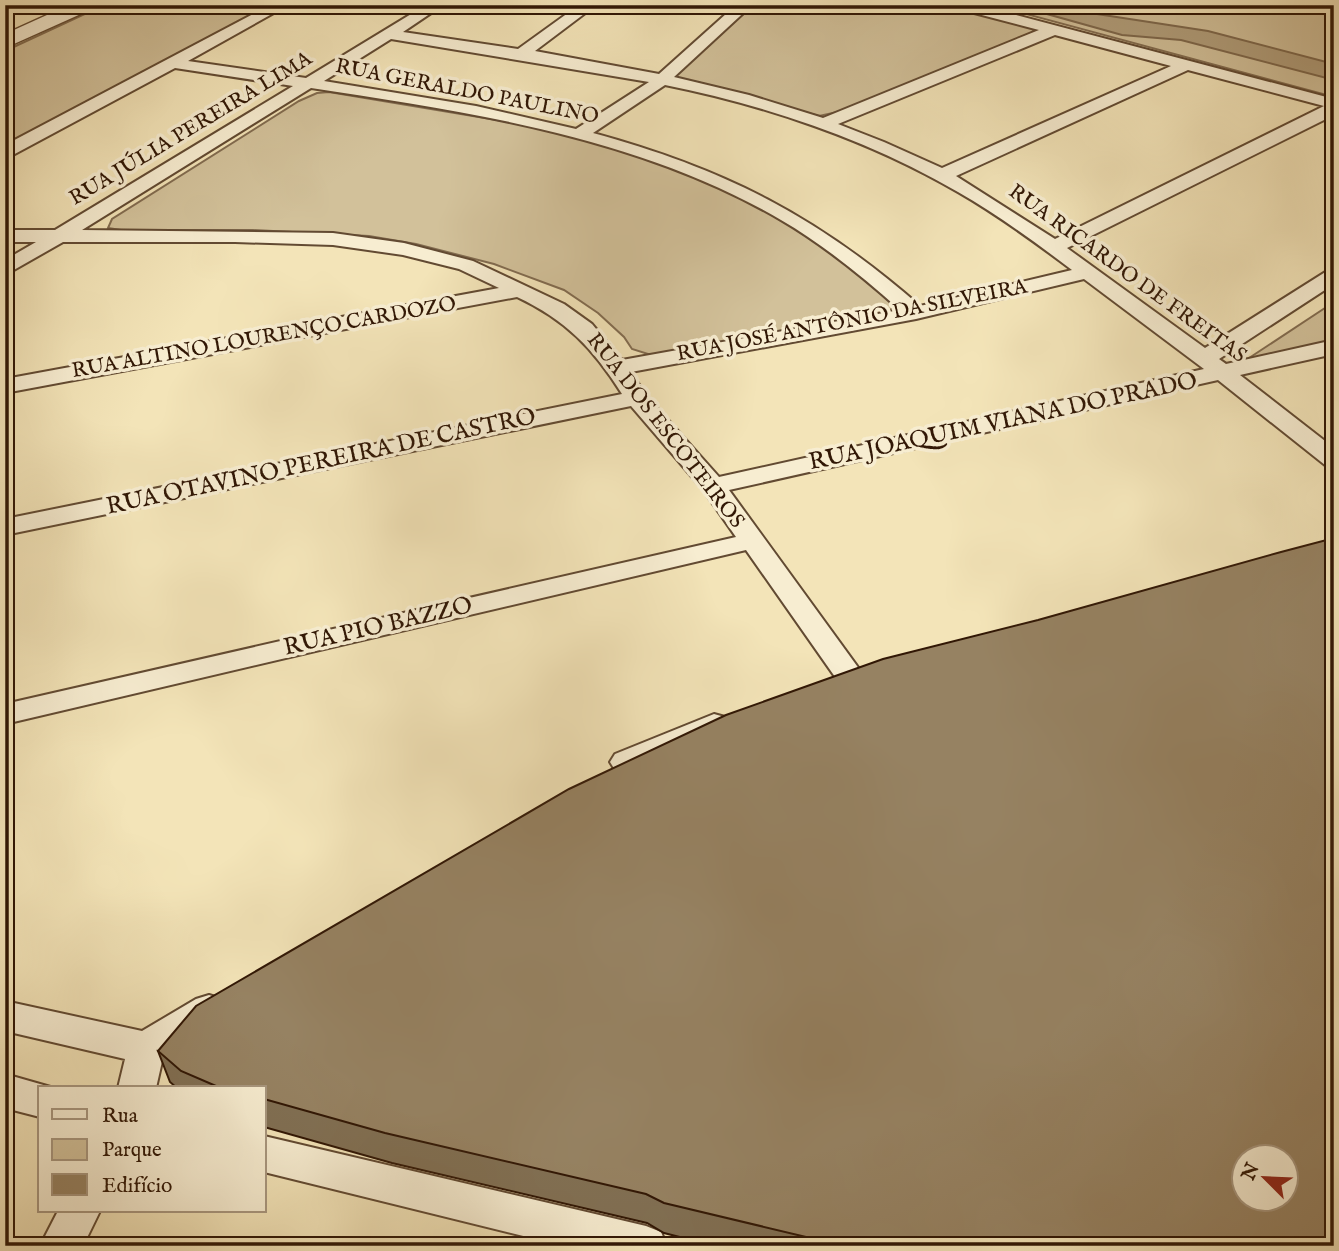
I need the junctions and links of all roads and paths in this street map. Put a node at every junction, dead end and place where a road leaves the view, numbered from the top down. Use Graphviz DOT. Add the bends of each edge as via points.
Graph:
graph roads {
  1 [pos="52,5"];
  2 [pos="85,5"];
  3 [pos="281,5"];
  4 [pos="436,5"];
  5 [pos="589,5"];
  6 [pos="746,5"];
  7 [pos="960,5"];
  8 [pos="5,26"];
  9 [pos="1053,30"];
  10 [pos="389,34"];
  11 [pos="5,42"];
  12 [pos="521,54"];
  13 [pos="174,63"];
  14 [pos="1186,65"];
  15 [pos="663,79"];
  16 [pos="306,85"];
  17 [pos="1334,106"];
  18 [pos="821,125"];
  19 [pos="580,134"];
  20 [pos="5,152"];
  21 [pos="942,175"];
  22 [pos="5,236"];
  23 [pos="58,236"];
  24 [pos="1055,246"];
  25 [pos="5,269"];
  26 [pos="1087,272"];
  27 [pos="1334,275"];
  28 [pos="522,290"];
  29 [pos="916,313"];
  30 [pos="1334,347"];
  31 [pos="1205,358"];
  32 [pos="617,368"];
  33 [pos="1225,373"];
  34 [pos="5,386"];
  35 [pos="636,398"];
  36 [pos="1334,460"];
  37 [pos="713,486"];
  38 [pos="5,527"];
  39 [pos="751,541"];
  40 [pos="850,678"];
  41 [pos="5,714"];
  42 [pos="738,715"];
  43 [pos="597,776"];
  44 [pos="229,997"];
  45 [pos="5,1017"];
  46 [pos="146,1048"];
  47 [pos="137,1086"];
  48 [pos="5,1091"];
  49 [pos="38,1099"];
  50 [pos="266,1154"];
  51 [pos="79,1212"];
  52 [pos="61,1246"];
  53 [pos="646,1246"];
  1 -- 8 [label="street"];
  2 -- 11 [label="street"];
  3 -- 13 [label="street"];
  4 -- 10 [label="street, RUA JÚLIA PEREIRA LIMA"];
  5 -- 12 [label="street"];
  6 -- 15 [label="street"];
  7 -- 9 [label="street"];
  9 -- 14 [label="street"];
  9 -- 18 [label="street"];
  10 -- 12 [label="street, RUA RICARDO DE FREITAS"];
  10 -- 16 [label="street, RUA JÚLIA PEREIRA LIMA"];
  12 -- 15 [label="street, RUA RICARDO DE FREITAS"];
  13 -- 16 [label="street, RUA GERALDO PAULINO"];
  13 -- 20 [label="street"];
  14 -- 17 [label="street"];
  14 -- 21 [label="street"];
  15 -- 18 [label="street, RUA RICARDO DE FREITAS"];
  15 -- 19 [label="street"];
  16 -- 19 [label="street, RUA GERALDO PAULINO"];
  16 -- 23 [label="street, RUA JÚLIA PEREIRA LIMA"];
  17 -- 24 [label="street"];
  18 -- 21 [label="street, RUA RICARDO DE FREITAS"];
  19 -- 29 [label="street, RUA GERALDO PAULINO" via="708,176 767,204 826,239"];
  21 -- 24 [label="street, RUA RICARDO DE FREITAS"];
  22 -- 23 [label="street, RUA DOS ESCOTEIROS"];
  23 -- 25 [label="street, RUA JÚLIA PEREIRA LIMA"];
  23 -- 28 [label="street, RUA DOS ESCOTEIROS" via="333,239 404,249 466,265"];
  24 -- 26 [label="street, RUA RICARDO DE FREITAS"];
  26 -- 29 [label="street, RUA JOSÉ ANTÔNIO DA SILVEIRA"];
  26 -- 31 [label="street, RUA RICARDO DE FREITAS"];
  27 -- 31 [label="street"];
  28 -- 32 [label="street, RUA DOS ESCOTEIROS" via="584,329"];
  28 -- 34 [label="street, RUA ALTINO LOURENÇO CARDOZO"];
  29 -- 32 [label="street, RUA JOSÉ ANTÔNIO DA SILVEIRA"];
  30 -- 33 [label="street, RUA JOAQUIM VIANA DO PRADO"];
  31 -- 33 [label="street, RUA RICARDO DE FREITAS"];
  32 -- 35 [label="street, RUA DOS ESCOTEIROS"];
  33 -- 36 [label="street, RUA RICARDO DE FREITAS"];
  33 -- 37 [label="street, RUA JOAQUIM VIANA DO PRADO"];
  35 -- 37 [label="street, RUA DOS ESCOTEIROS"];
  35 -- 38 [label="street, RUA OTAVINO PEREIRA DE CASTRO"];
  37 -- 39 [label="street, RUA DOS ESCOTEIROS"];
  39 -- 40 [label="street, RUA DOS ESCOTEIROS"];
  39 -- 41 [label="street, RUA PIO BAZZO"];
  42 -- 43 [label="street"];
  44 -- 46 [label="street"];
  45 -- 46 [label="street"];
  46 -- 47 [label="street"];
  48 -- 49 [label="street"];
  50 -- 53 [label="street"];
  51 -- 52 [label="street"];
}
